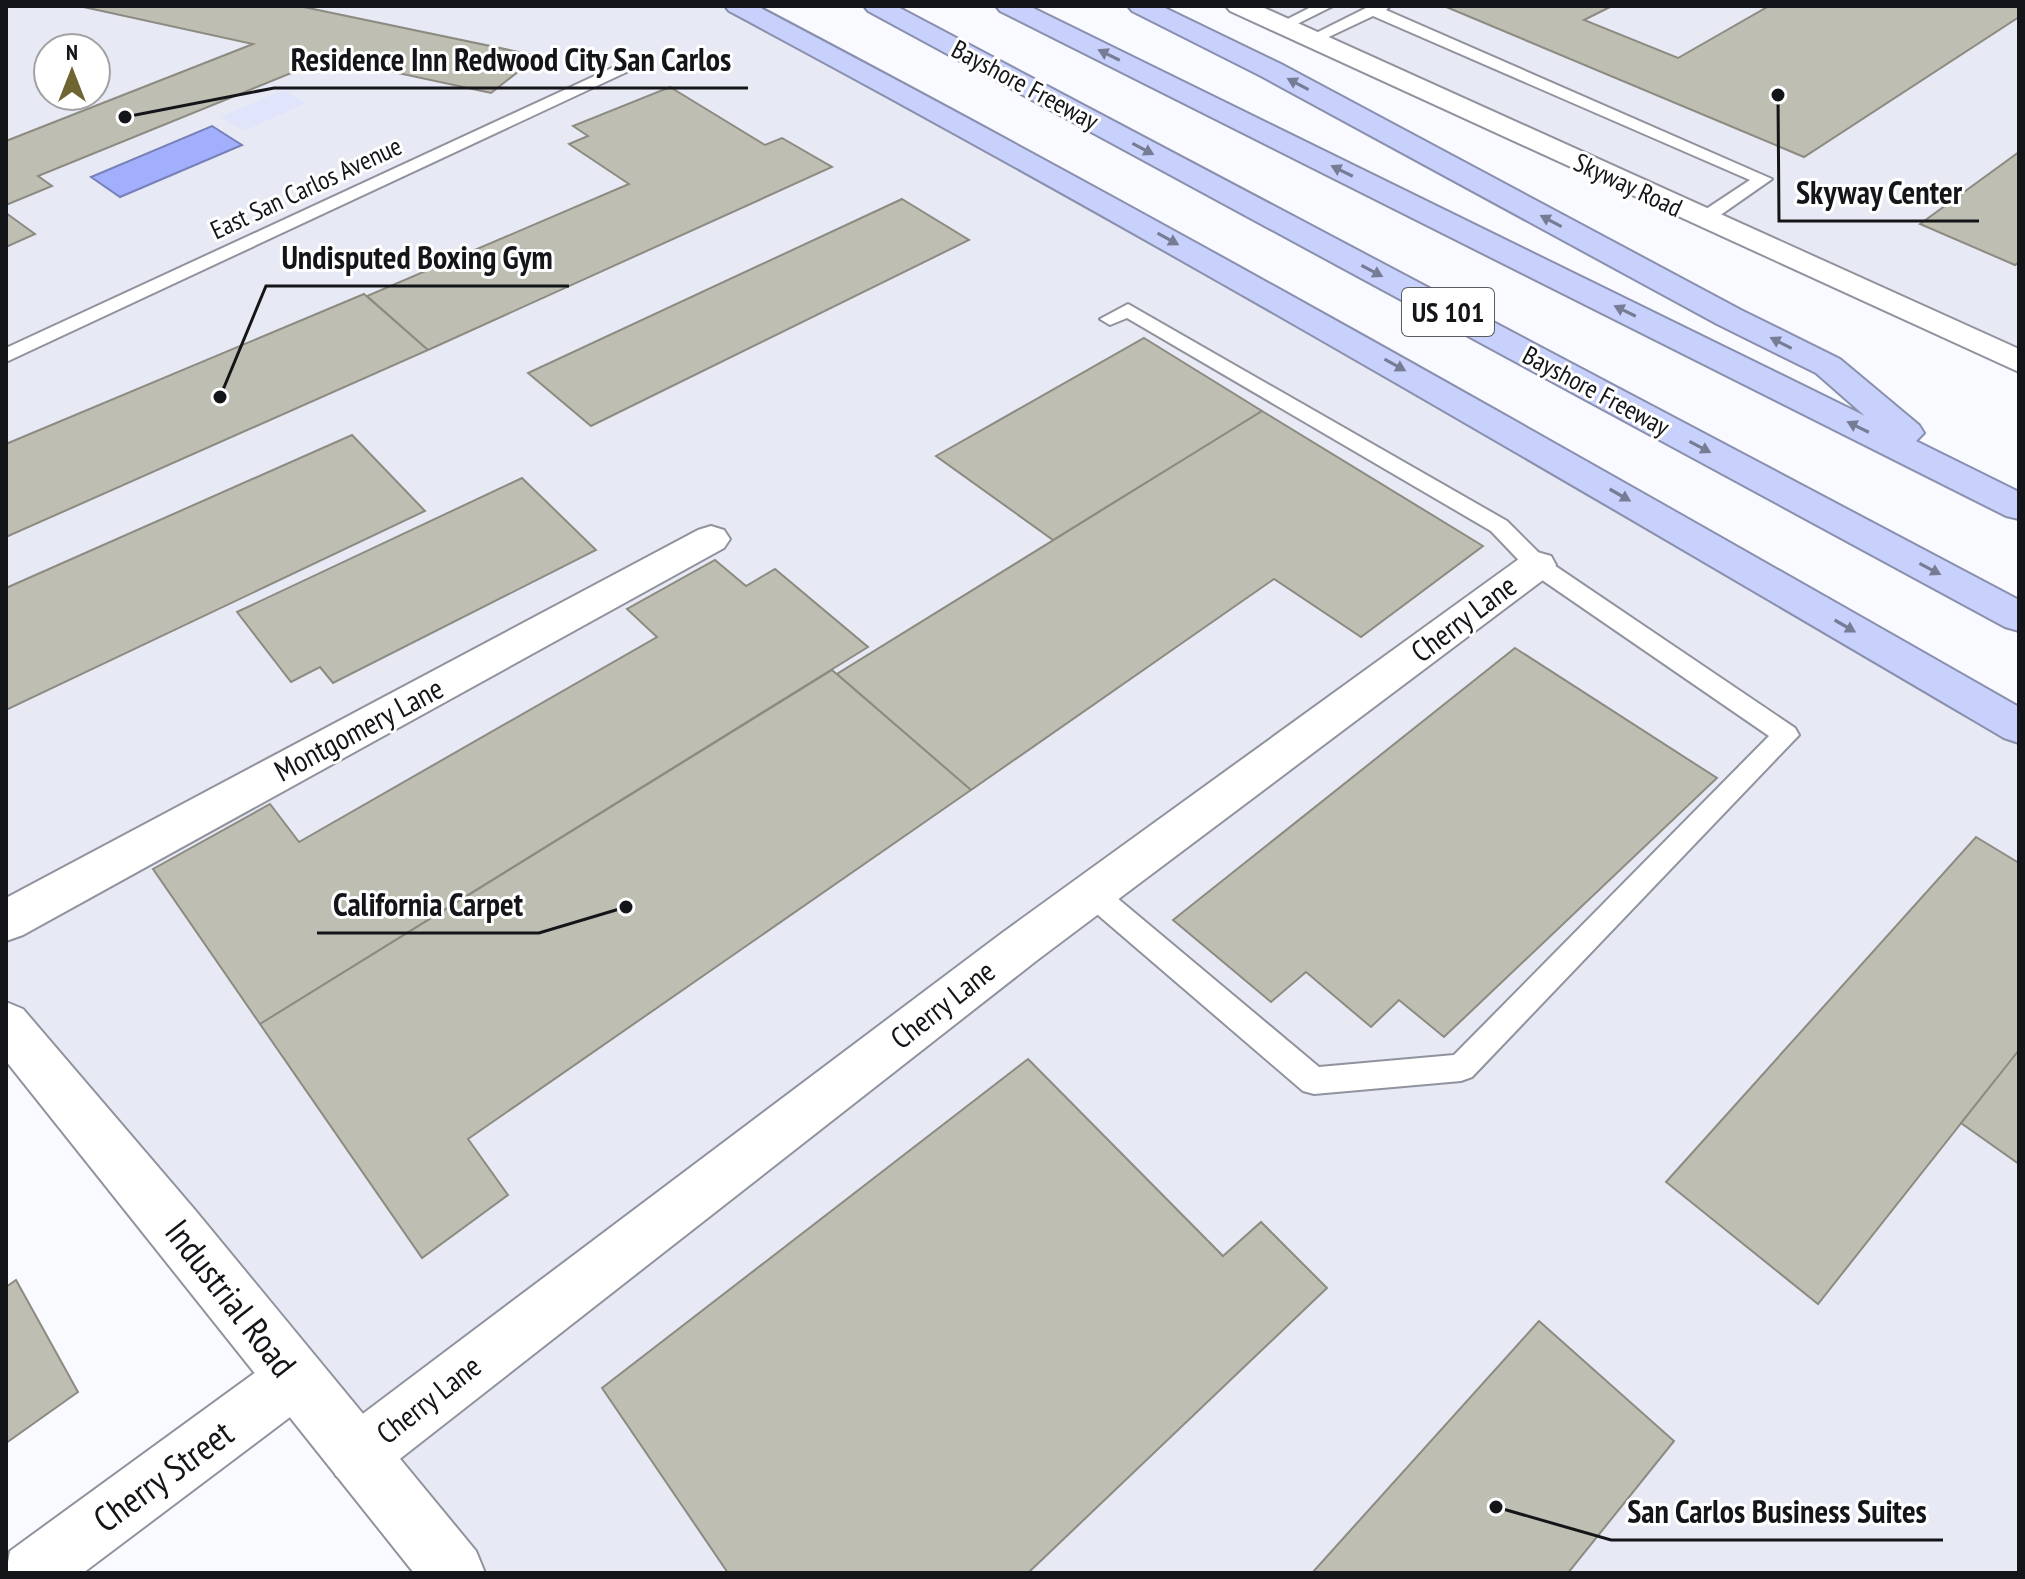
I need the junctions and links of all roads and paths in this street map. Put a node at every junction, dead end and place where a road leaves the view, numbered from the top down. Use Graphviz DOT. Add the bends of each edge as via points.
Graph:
graph roads {
  1 [pos="738,6"];
  2 [pos="766,6"];
  3 [pos="877,6"];
  4 [pos="1009,6"];
  5 [pos="1141,6"];
  6 [pos="1239,6"];
  7 [pos="1325,6"];
  8 [pos="1378,8"];
  9 [pos="1282,26"];
  10 [pos="1312,39"];
  11 [pos="627,66"];
  12 [pos="1002,146"];
  13 [pos="1703,219"];
  14 [pos="1110,319"];
  15 [pos="6,356"];
  16 [pos="2019,362"];
  17 [pos="1953,474"];
  18 [pos="2019,507"];
  19 [pos="711,539"];
  20 [pos="1537,565"];
  21 [pos="2019,617"];
  22 [pos="2019,727"];
  23 [pos="1094,895"];
  24 [pos="6,921"];
  25 [pos="6,1024"];
  26 [pos="294,1379"];
  27 [pos="357,1455"];
  28 [pos="32,1573"];
  29 [pos="454,1573"];
  1 -- 12 [label="highway"];
  2 -- 12 [label="highway"];
  3 -- 21 [label="highway, Bayshore Freeway / US 101, one-way"];
  17 -- 4 [label="highway, US 101, one-way"];
  17 -- 5 [label="highway, one-way" via="1828,366"];
  6 -- 9 [label="street, Skyway Road"];
  7 -- 9 [label="lane"];
  8 -- 10 [label="lane"];
  8 -- 13 [label="lane" via="1763,179"];
  9 -- 10 [label="street, Skyway Road"];
  10 -- 13 [label="street, Skyway Road"];
  11 -- 15 [label="lane, East San Carlos Avenue"];
  12 -- 22 [label="highway, one-way" via="1413,376"];
  13 -- 16 [label="street, Skyway Road"];
  14 -- 20 [label="lane" via="1128,310 1139,316 1499,526"];
  17 -- 18 [label="highway, US 101"];
  19 -- 24 [label="street, Montgomery Lane"];
  20 -- 23 [label="street, Cherry Lane"];
  20 -- 23 [label="lane" via="1786,735 1461,1068 1314,1081"];
  23 -- 27 [label="street, Cherry Lane"];
  25 -- 26 [label="street, Industrial Road" via="127,1165"];
  26 -- 27 [label="street, Industrial Road"];
  26 -- 28 [label="street, Cherry Street"];
  27 -- 29 [label="street, Industrial Road"];
}
